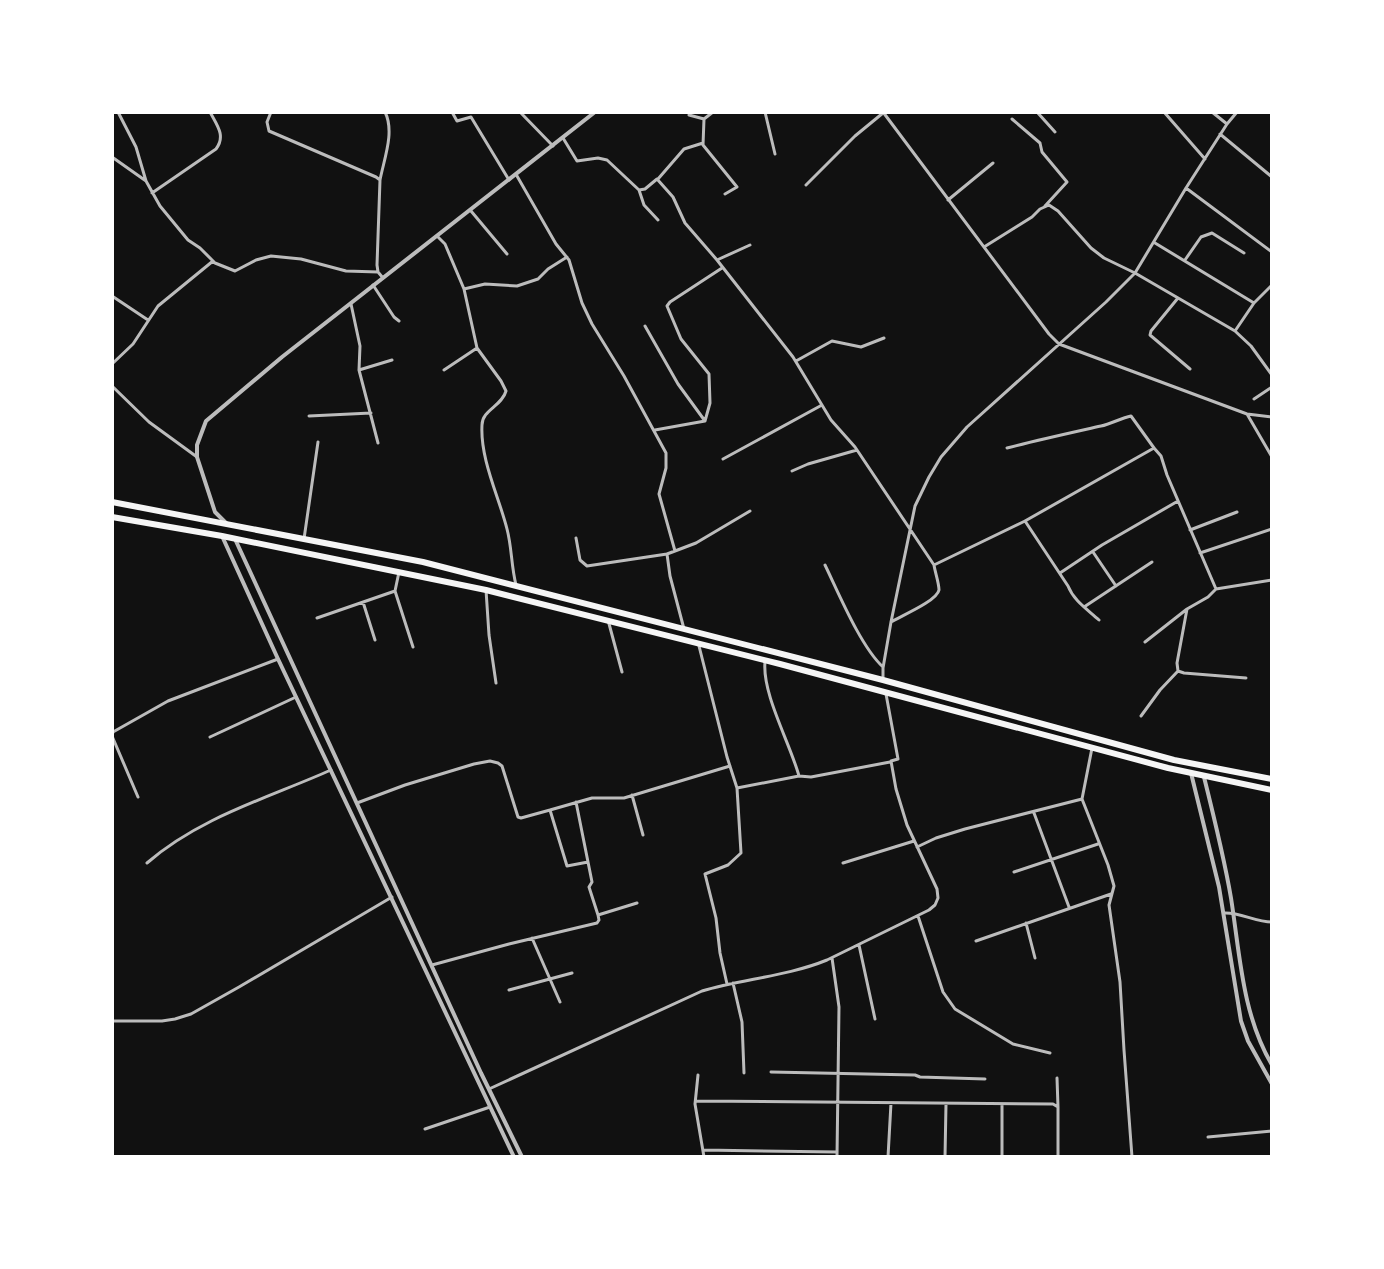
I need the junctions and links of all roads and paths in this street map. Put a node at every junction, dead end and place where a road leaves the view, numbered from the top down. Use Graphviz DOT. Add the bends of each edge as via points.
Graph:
graph roads {
  1 [pos="118,112"];
  2 [pos="210,112"];
  3 [pos="271,112"];
  4 [pos="385,112"];
  5 [pos="452,112"];
  6 [pos="520,112"];
  7 [pos="595,112"];
  8 [pos="713,112"];
  9 [pos="765,112"];
  10 [pos="883,112"];
  11 [pos="1037,112"];
  12 [pos="1164,112"];
  13 [pos="1212,112"];
  14 [pos="1237,112"];
  15 [pos="689,115"];
  16 [pos="704,119"];
  17 [pos="1012,119"];
  18 [pos="1227,124"];
  19 [pos="1055,132"];
  20 [pos="1220,134"];
  21 [pos="563,138"];
  22 [pos="703,143"];
  23 [pos="553,146"];
  24 [pos="775,154"];
  25 [pos="112,157"];
  26 [pos="1205,159"];
  27 [pos="993,163"];
  28 [pos="516,174"];
  29 [pos="1272,177"];
  30 [pos="657,179"];
  31 [pos="380,180"];
  32 [pos="509,180"];
  33 [pos="146,181"];
  34 [pos="806,185"];
  35 [pos="1186,188"];
  36 [pos="639,190"];
  37 [pos="152,193"];
  38 [pos="725,194"];
  39 [pos="948,200"];
  40 [pos="1045,206"];
  41 [pos="471,211"];
  42 [pos="658,220"];
  43 [pos="437,236"];
  44 [pos="1153,242"];
  45 [pos="750,245"];
  46 [pos="984,247"];
  47 [pos="1272,252"];
  48 [pos="1244,253"];
  49 [pos="507,254"];
  50 [pos="567,257"];
  51 [pos="717,260"];
  52 [pos="1185,260"];
  53 [pos="213,261"];
  54 [pos="722,268"];
  55 [pos="378,272"];
  56 [pos="1135,273"];
  57 [pos="383,278"];
  58 [pos="373,285"];
  59 [pos="1272,285"];
  60 [pos="464,289"];
  61 [pos="112,296"];
  62 [pos="1178,298"];
  63 [pos="1254,303"];
  64 [pos="351,304"];
  65 [pos="148,320"];
  66 [pos="399,321"];
  67 [pos="645,326"];
  68 [pos="1235,331"];
  69 [pos="884,338"];
  70 [pos="1059,344"];
  71 [pos="477,348"];
  72 [pos="392,360"];
  73 [pos="796,361"];
  74 [pos="112,364"];
  75 [pos="1190,369"];
  76 [pos="359,370"];
  77 [pos="444,370"];
  78 [pos="1272,375"];
  79 [pos="112,386"];
  80 [pos="1272,387"];
  81 [pos="1254,399"];
  82 [pos="822,405"];
  83 [pos="371,413"];
  84 [pos="1247,414"];
  85 [pos="309,416"];
  86 [pos="1272,417"];
  87 [pos="705,421"];
  88 [pos="655,430"];
  89 [pos="318,442"];
  90 [pos="378,443"];
  91 [pos="1007,448"];
  92 [pos="1154,448"];
  93 [pos="857,450"];
  94 [pos="197,457"];
  95 [pos="1272,457"];
  96 [pos="723,459"];
  97 [pos="792,471"];
  98 [pos="1178,501"];
  99 [pos="112,502"];
  100 [pos="750,511"];
  101 [pos="215,512"];
  102 [pos="1237,512"];
  103 [pos="112,517"];
  104 [pos="1025,521"];
  105 [pos="215,522"];
  106 [pos="229,525"];
  107 [pos="1272,529"];
  108 [pos="1190,530"];
  109 [pos="910,531"];
  110 [pos="222,536"];
  111 [pos="576,538"];
  112 [pos="235,539"];
  113 [pos="304,539"];
  114 [pos="675,551"];
  115 [pos="1092,551"];
  116 [pos="1200,553"];
  117 [pos="667,554"];
  118 [pos="1152,562"];
  119 [pos="825,565"];
  120 [pos="934,565"];
  121 [pos="399,572"];
  122 [pos="1060,573"];
  123 [pos="1272,580"];
  124 [pos="517,586"];
  125 [pos="1116,586"];
  126 [pos="1216,589"];
  127 [pos="486,590"];
  128 [pos="395,591"];
  129 [pos="363,602"];
  130 [pos="1084,607"];
  131 [pos="1187,609"];
  132 [pos="317,618"];
  133 [pos="608,620"];
  134 [pos="1099,620"];
  135 [pos="891,622"];
  136 [pos="684,629"];
  137 [pos="375,640"];
  138 [pos="1145,642"];
  139 [pos="698,643"];
  140 [pos="413,647"];
  141 [pos="278,659"];
  142 [pos="765,660"];
  143 [pos="883,667"];
  144 [pos="1178,671"];
  145 [pos="622,672"];
  146 [pos="1246,678"];
  147 [pos="883,680"];
  148 [pos="496,683"];
  149 [pos="886,694"];
  150 [pos="296,697"];
  151 [pos="1141,716"];
  152 [pos="210,737"];
  153 [pos="1092,748"];
  154 [pos="891,761"];
  155 [pos="730,766"];
  156 [pos="331,770"];
  157 [pos="1191,773"];
  158 [pos="799,776"];
  159 [pos="1203,776"];
  160 [pos="1272,779"];
  161 [pos="737,788"];
  162 [pos="1272,790"];
  163 [pos="632,795"];
  164 [pos="138,797"];
  165 [pos="1082,799"];
  166 [pos="576,802"];
  167 [pos="357,803"];
  168 [pos="550,810"];
  169 [pos="1034,813"];
  170 [pos="643,835"];
  171 [pos="914,841"];
  172 [pos="1098,844"];
  173 [pos="917,847"];
  174 [pos="1051,860"];
  175 [pos="588,862"];
  176 [pos="147,863"];
  177 [pos="843,863"];
  178 [pos="1014,872"];
  179 [pos="1111,894"];
  180 [pos="392,897"];
  181 [pos="637,903"];
  182 [pos="1069,908"];
  183 [pos="1233,912"];
  184 [pos="1224,913"];
  185 [pos="598,915"];
  186 [pos="918,916"];
  187 [pos="1272,922"];
  188 [pos="1026,923"];
  189 [pos="532,938"];
  190 [pos="976,941"];
  191 [pos="859,945"];
  192 [pos="832,958"];
  193 [pos="1035,958"];
  194 [pos="432,965"];
  195 [pos="572,973"];
  196 [pos="550,978"];
  197 [pos="730,984"];
  198 [pos="509,990"];
  199 [pos="560,1002"];
  200 [pos="875,1019"];
  201 [pos="112,1021"];
  202 [pos="1050,1053"];
  203 [pos="1272,1065"];
  204 [pos="771,1072"];
  205 [pos="744,1073"];
  206 [pos="839,1073"];
  207 [pos="698,1075"];
  208 [pos="1057,1078"];
  209 [pos="985,1079"];
  210 [pos="1272,1084"];
  211 [pos="489,1089"];
  212 [pos="482,1092"];
  213 [pos="696,1101"];
  214 [pos="838,1102"];
  215 [pos="891,1103"];
  216 [pos="946,1104"];
  217 [pos="1002,1104"];
  218 [pos="1056,1105"];
  219 [pos="490,1107"];
  220 [pos="425,1129"];
  221 [pos="1272,1131"];
  222 [pos="1208,1137"];
  223 [pos="703,1150"];
  224 [pos="837,1154"];
  225 [pos="514,1157"];
  226 [pos="522,1157"];
  227 [pos="704,1157"];
  228 [pos="888,1157"];
  229 [pos="945,1157"];
  230 [pos="1002,1157"];
  231 [pos="1058,1157"];
  232 [pos="1132,1157"];
  1 -- 33 [label="street"];
  2 -- 37 [label="street" via="220,130 216,149"];
  3 -- 31 [label="street" via="269,131"];
  4 -- 31 [label="street" via="389,136"];
  5 -- 32 [label="street" via="457,121 471,117"];
  6 -- 23 [label="street"];
  7 -- 21 [label="street"];
  8 -- 16 [label="street"];
  9 -- 24 [label="street"];
  10 -- 34 [label="street"];
  10 -- 39 [label="street"];
  11 -- 19 [label="street"];
  12 -- 26 [label="street"];
  13 -- 18 [label="street"];
  14 -- 18 [label="street"];
  15 -- 16 [label="street"];
  16 -- 22 [label="street"];
  17 -- 40 [label="street" via="1040,143 1067,182"];
  18 -- 20 [label="street"];
  20 -- 26 [label="street"];
  20 -- 29 [label="street"];
  21 -- 23 [label="street"];
  21 -- 36 [label="street" via="577,161 607,160"];
  22 -- 30 [label="street" via="684,149"];
  22 -- 38 [label="street" via="736,186"];
  23 -- 28 [label="street"];
  25 -- 33 [label="street"];
  26 -- 35 [label="street"];
  27 -- 39 [label="street"];
  28 -- 32 [label="street"];
  28 -- 50 [label="street"];
  30 -- 36 [label="street"];
  30 -- 51 [label="street"];
  31 -- 55 [label="street"];
  32 -- 41 [label="street"];
  33 -- 37 [label="street"];
  35 -- 44 [label="street"];
  35 -- 47 [label="street"];
  36 -- 42 [label="street"];
  37 -- 53 [label="street" via="179,231"];
  39 -- 46 [label="street"];
  40 -- 46 [label="street"];
  40 -- 56 [label="street" via="1058,211 1104,258"];
  41 -- 43 [label="street"];
  41 -- 49 [label="street"];
  43 -- 57 [label="street"];
  43 -- 60 [label="street"];
  44 -- 52 [label="street"];
  44 -- 56 [label="street"];
  45 -- 51 [label="street"];
  46 -- 70 [label="street"];
  48 -- 52 [label="street" via="1212,233 1201,237"];
  50 -- 60 [label="street" via="538,279 517,286"];
  50 -- 88 [label="street" via="592,324"];
  51 -- 54 [label="street"];
  52 -- 63 [label="street"];
  53 -- 55 [label="street" via="235,271 265,257 286,257 346,271"];
  53 -- 65 [label="street"];
  54 -- 73 [label="street"];
  54 -- 87 [label="street" via="667,306 681,339 709,374"];
  55 -- 57 [label="street"];
  56 -- 62 [label="street"];
  56 -- 70 [label="street"];
  57 -- 58 [label="street"];
  58 -- 64 [label="street"];
  58 -- 66 [label="street"];
  59 -- 63 [label="street"];
  60 -- 71 [label="street"];
  61 -- 65 [label="street"];
  62 -- 68 [label="street"];
  62 -- 75 [label="street" via="1150,335"];
  63 -- 68 [label="street"];
  64 -- 76 [label="street"];
  64 -- 94 [label="street" via="206,421"];
  65 -- 74 [label="street"];
  67 -- 87 [label="street"];
  68 -- 78 [label="street"];
  69 -- 73 [label="street" via="861,347 832,341"];
  70 -- 84 [label="street"];
  70 -- 109 [label="street" via="941,457 915,506"];
  71 -- 77 [label="street"];
  71 -- 124 [label="street" via="506,391 482,426"];
  72 -- 76 [label="street"];
  73 -- 82 [label="street"];
  76 -- 83 [label="street"];
  79 -- 94 [label="street"];
  80 -- 81 [label="street"];
  82 -- 93 [label="street"];
  82 -- 96 [label="street"];
  83 -- 85 [label="street"];
  83 -- 90 [label="street"];
  84 -- 86 [label="street"];
  84 -- 95 [label="street"];
  87 -- 88 [label="street"];
  88 -- 114 [label="street" via="666,453 659,494"];
  89 -- 113 [label="street"];
  91 -- 92 [label="street" via="1131,416"];
  92 -- 98 [label="street"];
  92 -- 104 [label="street"];
  93 -- 97 [label="street"];
  93 -- 109 [label="street"];
  94 -- 101 [label="street"];
  98 -- 108 [label="street"];
  98 -- 115 [label="street"];
  99 -- 105 [label="highway"];
  100 -- 114 [label="street"];
  101 -- 105 [label="street"];
  101 -- 106 [label="street"];
  102 -- 108 [label="street"];
  103 -- 110 [label="highway"];
  104 -- 120 [label="street"];
  104 -- 122 [label="street"];
  105 -- 106 [label="highway"];
  105 -- 110 [label="highway"];
  106 -- 112 [label="highway"];
  106 -- 113 [label="highway"];
  107 -- 116 [label="street"];
  108 -- 116 [label="street"];
  109 -- 120 [label="street"];
  109 -- 135 [label="street"];
  110 -- 112 [label="highway"];
  110 -- 141 [label="street"];
  111 -- 117 [label="street" via="580,560 587,566"];
  112 -- 121 [label="highway"];
  112 -- 167 [label="street"];
  113 -- 124 [label="highway"];
  114 -- 117 [label="street"];
  115 -- 122 [label="street"];
  115 -- 125 [label="street"];
  116 -- 126 [label="street"];
  117 -- 136 [label="street"];
  118 -- 125 [label="street"];
  119 -- 143 [label="street"];
  120 -- 135 [label="street" via="936,596"];
  121 -- 127 [label="highway"];
  121 -- 128 [label="street"];
  122 -- 130 [label="street"];
  123 -- 126 [label="street"];
  124 -- 136 [label="highway"];
  125 -- 130 [label="street"];
  126 -- 131 [label="street"];
  127 -- 133 [label="highway"];
  127 -- 148 [label="street"];
  128 -- 129 [label="street"];
  128 -- 140 [label="street"];
  129 -- 132 [label="street"];
  129 -- 137 [label="street"];
  130 -- 134 [label="street"];
  131 -- 138 [label="street"];
  131 -- 144 [label="street"];
  133 -- 139 [label="highway"];
  133 -- 145 [label="street"];
  135 -- 143 [label="street"];
  136 -- 147 [label="highway"];
  139 -- 142 [label="highway"];
  139 -- 155 [label="street"];
  141 -- 150 [label="street"];
  141 -- 164 [label="street" via="168,701 113,732"];
  142 -- 149 [label="highway"];
  142 -- 158 [label="street" via="767,686"];
  143 -- 147 [label="street"];
  144 -- 146 [label="street"];
  144 -- 151 [label="street"];
  147 -- 149 [label="highway"];
  147 -- 160 [label="highway" via="1174,760"];
  149 -- 153 [label="highway"];
  149 -- 154 [label="street" via="898,759"];
  150 -- 152 [label="street"];
  150 -- 156 [label="street"];
  153 -- 157 [label="highway"];
  153 -- 165 [label="street"];
  154 -- 158 [label="street"];
  154 -- 171 [label="street"];
  155 -- 161 [label="street"];
  155 -- 163 [label="street"];
  156 -- 176 [label="street" via="202,825"];
  156 -- 180 [label="street"];
  157 -- 159 [label="highway"];
  157 -- 184 [label="street"];
  158 -- 161 [label="street"];
  159 -- 162 [label="highway"];
  159 -- 183 [label="street"];
  161 -- 197 [label="street" via="741,853 705,874"];
  163 -- 166 [label="street"];
  163 -- 170 [label="street"];
  165 -- 169 [label="street"];
  165 -- 172 [label="street"];
  166 -- 168 [label="street"];
  166 -- 175 [label="street"];
  167 -- 168 [label="street" via="490,761 502,766 518,817"];
  167 -- 194 [label="street"];
  168 -- 175 [label="street" via="567,866"];
  169 -- 173 [label="street"];
  169 -- 174 [label="street"];
  171 -- 173 [label="street"];
  171 -- 177 [label="street"];
  172 -- 174 [label="street"];
  172 -- 179 [label="street" via="1112,877"];
  173 -- 186 [label="street" via="938,898"];
  174 -- 178 [label="street"];
  174 -- 182 [label="street"];
  175 -- 185 [label="street"];
  179 -- 182 [label="street"];
  179 -- 232 [label="street"];
  180 -- 201 [label="street" via="191,1014 162,1021"];
  180 -- 212 [label="street"];
  181 -- 185 [label="street"];
  182 -- 188 [label="street"];
  183 -- 184 [label="street"];
  183 -- 187 [label="street"];
  183 -- 203 [label="street" via="1245,996"];
  184 -- 210 [label="street" via="1241,1021"];
  185 -- 189 [label="street" via="597,923"];
  186 -- 191 [label="street"];
  186 -- 202 [label="street" via="943,992 955,1009 1013,1044"];
  188 -- 190 [label="street"];
  188 -- 193 [label="street"];
  189 -- 194 [label="street"];
  189 -- 196 [label="street"];
  191 -- 192 [label="street"];
  191 -- 200 [label="street"];
  192 -- 197 [label="street"];
  192 -- 206 [label="street" via="839,1007"];
  194 -- 211 [label="street"];
  195 -- 196 [label="street"];
  196 -- 198 [label="street"];
  196 -- 199 [label="street"];
  197 -- 205 [label="street" via="742,1022"];
  197 -- 211 [label="street" via="702,991"];
  204 -- 206 [label="street"];
  206 -- 209 [label="street"];
  206 -- 214 [label="street"];
  207 -- 213 [label="street"];
  208 -- 218 [label="street"];
  211 -- 212 [label="street"];
  211 -- 226 [label="street"];
  212 -- 219 [label="street"];
  213 -- 214 [label="street"];
  213 -- 223 [label="street"];
  214 -- 215 [label="street"];
  214 -- 224 [label="street"];
  215 -- 216 [label="street"];
  215 -- 228 [label="street"];
  216 -- 217 [label="street"];
  216 -- 229 [label="street"];
  217 -- 218 [label="street"];
  217 -- 230 [label="street"];
  218 -- 231 [label="street"];
  219 -- 220 [label="street"];
  219 -- 225 [label="street"];
  221 -- 222 [label="street"];
  223 -- 224 [label="street"];
  223 -- 227 [label="street"];
}
